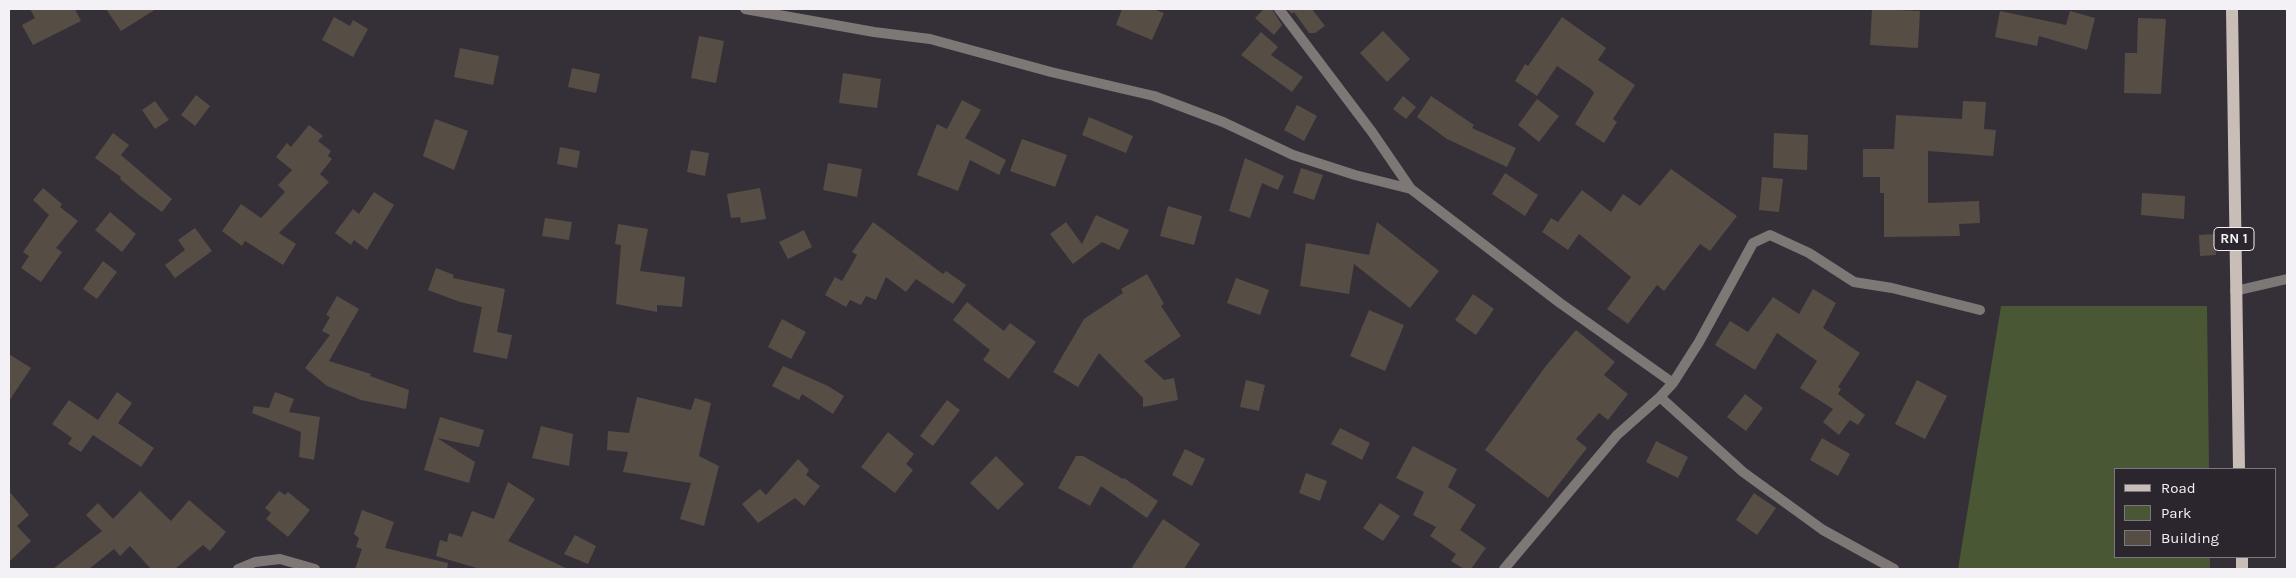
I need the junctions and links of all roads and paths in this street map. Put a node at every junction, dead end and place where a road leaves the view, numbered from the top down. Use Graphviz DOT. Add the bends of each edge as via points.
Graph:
graph roads {
  1 [pos="745,9"];
  2 [pos="1279,9"];
  3 [pos="2232,9"];
  4 [pos="1411,189"];
  5 [pos="2287,279"];
  6 [pos="2235,291"];
  7 [pos="1980,310"];
  8 [pos="1673,383"];
  9 [pos="1660,397"];
  10 [pos="2239,468"];
  11 [pos="238,569"];
  12 [pos="315,569"];
  13 [pos="1504,569"];
  14 [pos="1894,569"];
  1 -- 4 [label="street" via="930,39 1154,96 1223,122 1293,154 1354,175"];
  2 -- 4 [label="street"];
  3 -- 6 [label="main road, RN 1"];
  4 -- 8 [label="street" via="1560,303"];
  5 -- 6 [label="street"];
  6 -- 10 [label="main road, RN 1"];
  7 -- 8 [label="street" via="1854,282 1809,253 1770,234 1753,243"];
  8 -- 9 [label="street"];
  9 -- 13 [label="street" via="1617,435"];
  9 -- 14 [label="street" via="1743,472 1823,530"];
  11 -- 12 [label="street" via="255,562 280,559"];
}
